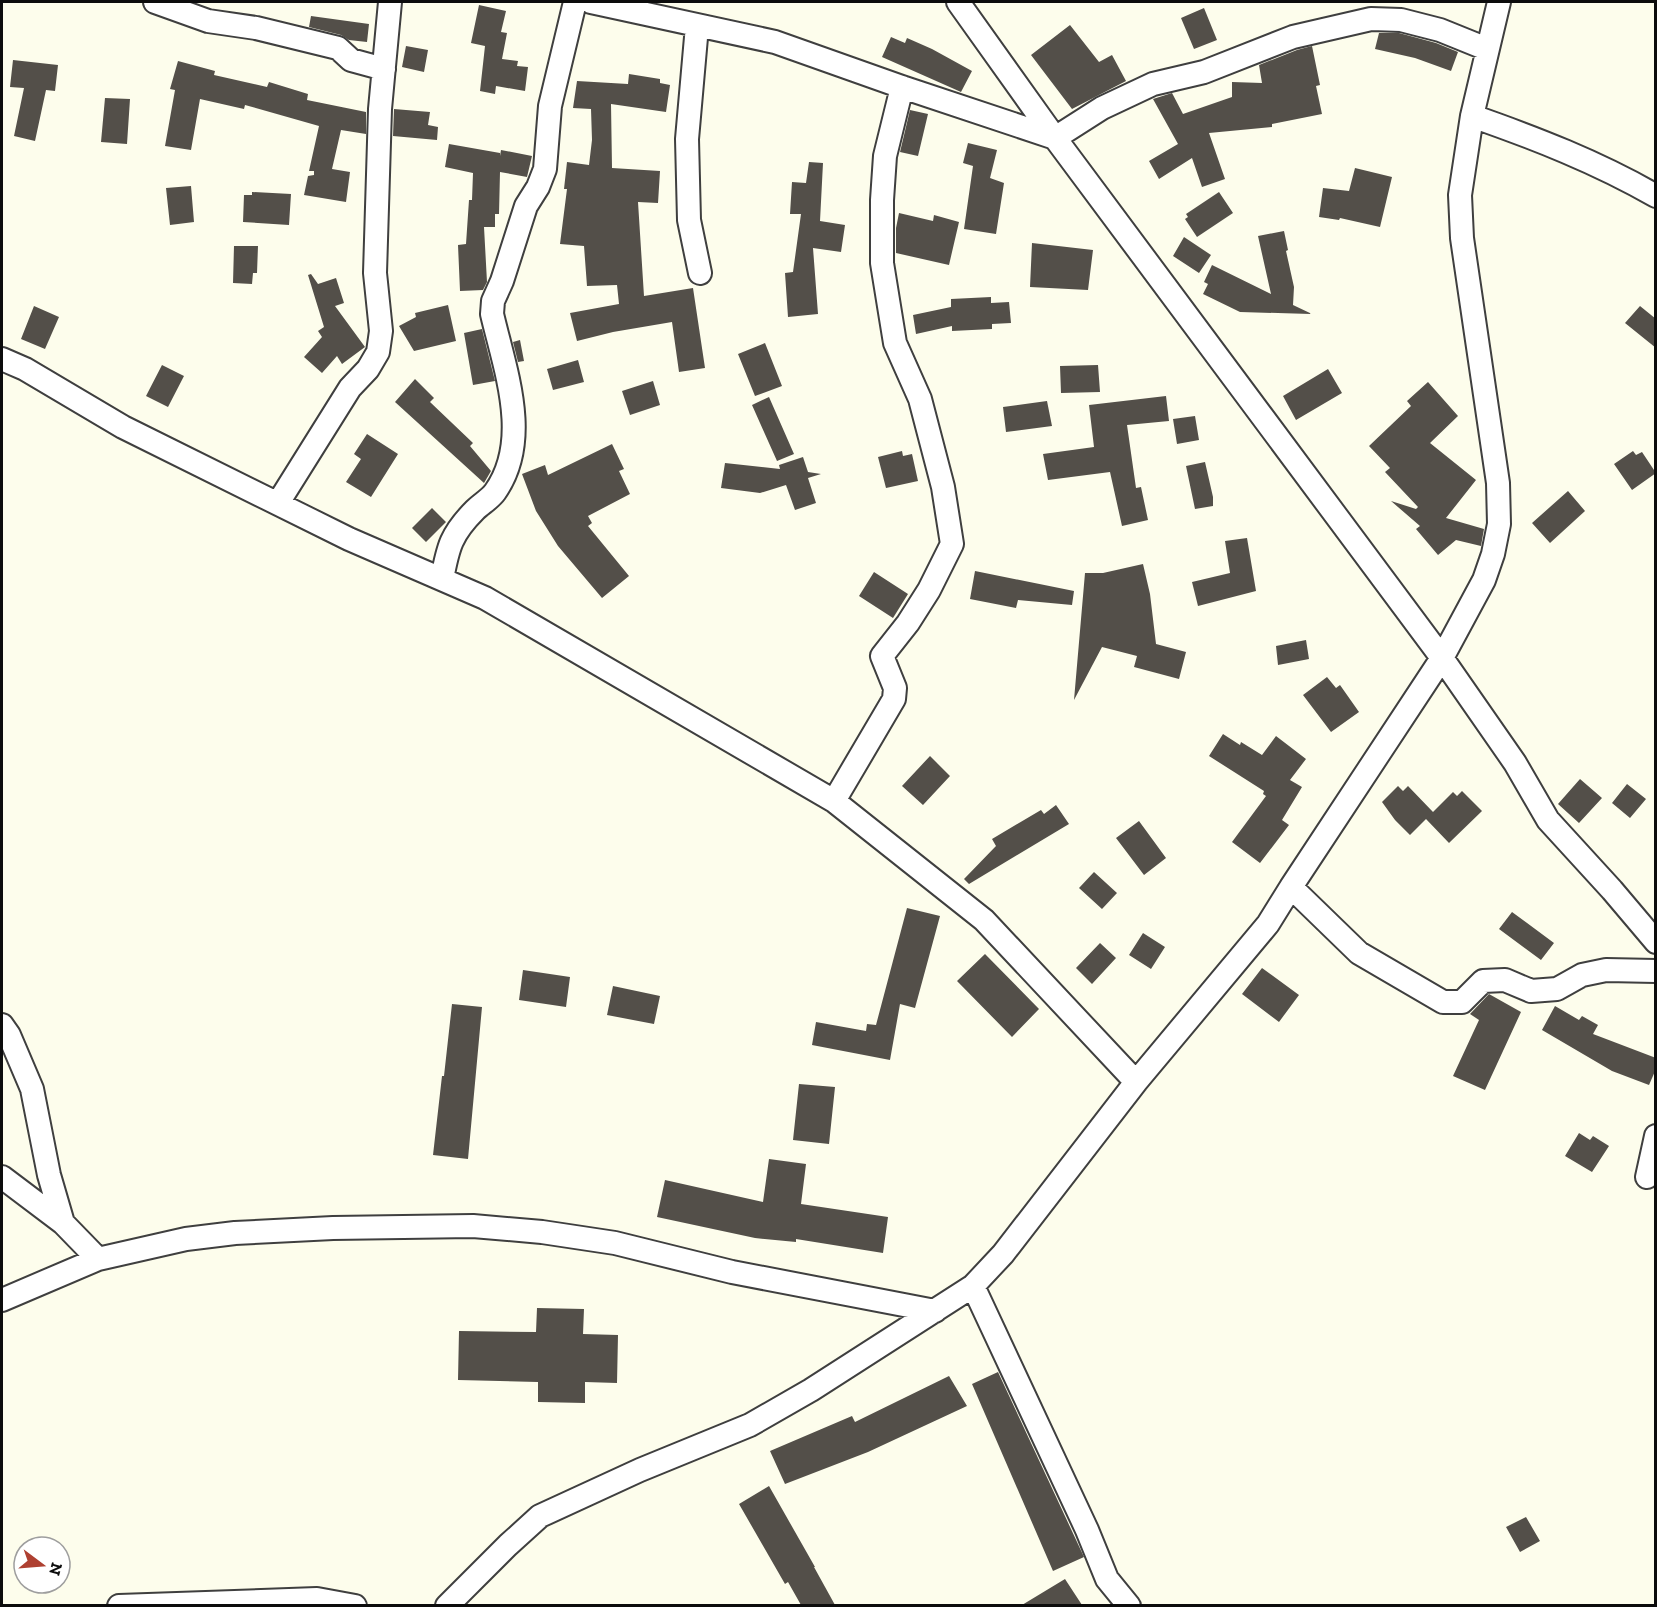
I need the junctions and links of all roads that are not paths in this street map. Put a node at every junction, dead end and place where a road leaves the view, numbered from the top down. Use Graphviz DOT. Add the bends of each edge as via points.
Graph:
graph roads {
  1 [pos="155,2"];
  2 [pos="390,2"];
  3 [pos="575,2"];
  4 [pos="591,2"];
  5 [pos="958,2"];
  6 [pos="1499,2"];
  7 [pos="1509,2"];
  8 [pos="697,26"];
  9 [pos="1493,27"];
  10 [pos="1487,49"];
  11 [pos="384,69"];
  12 [pos="902,87"];
  13 [pos="1472,116"];
  14 [pos="1055,138"];
  15 [pos="1656,196"];
  16 [pos="700,273"];
  17 [pos="2,359"];
  18 [pos="278,503"];
  19 [pos="442,579"];
  20 [pos="1442,658"];
  21 [pos="834,801"];
  22 [pos="1291,887"];
  23 [pos="1656,942"];
  24 [pos="1656,971"];
  25 [pos="2,1025"];
  26 [pos="1136,1082"];
  27 [pos="1656,1136"];
  28 [pos="2,1177"];
  29 [pos="1647,1178"];
  30 [pos="63,1223"];
  31 [pos="98,1259"];
  32 [pos="973,1286"];
  33 [pos="2,1300"];
  34 [pos="935,1311"];
  35 [pos="119,1605"];
  36 [pos="355,1605"];
  37 [pos="447,1605"];
  38 [pos="1129,1605"];
  1 -- 11 [label="street" via="208,21 338,48 351,60"];
  2 -- 11 [label="street"];
  3 -- 19 [label="street" via="550,106 546,170 526,206 493,301 492,314 514,410 513,449 505,477 493,495 459,527 448,548"];
  4 -- 8 [label="street"];
  5 -- 14 [label="street"];
  6 -- 9 [label="street"];
  7 -- 9 [label="street"];
  8 -- 12 [label="street" via="775,42"];
  8 -- 16 [label="street" via="687,139 689,220"];
  9 -- 10 [label="street"];
  10 -- 13 [label="street"];
  10 -- 14 [label="street" via="1440,30 1401,20 1371,19 1293,37 1204,72 1153,84 1102,108"];
  11 -- 18 [label="street" via="375,273 381,331 378,352 350,388"];
  12 -- 14 [label="street"];
  12 -- 21 [label="street" via="885,156 882,263 895,343 920,399 943,487 952,544 929,590 882,656 895,688 894,699"];
  13 -- 15 [label="street" via="1584,159"];
  13 -- 20 [label="street" via="1460,195 1462,238 1498,483 1499,525 1484,580"];
  14 -- 20 [label="street"];
  17 -- 18 [label="street" via="123,427"];
  18 -- 19 [label="street"];
  19 -- 21 [label="street" via="525,620"];
  20 -- 22 [label="street"];
  20 -- 23 [label="street" via="1515,763 1548,820"];
  21 -- 26 [label="street" via="984,920"];
  22 -- 24 [label="street" via="1359,953 1443,1002 1462,1002 1483,981 1505,980 1531,991 1557,989 1582,975 1606,970"];
  22 -- 26 [label="street" via="1268,924"];
  25 -- 30 [label="street" via="32,1089"];
  26 -- 32 [label="street" via="1003,1254"];
  27 -- 29 [label="street"];
  28 -- 30 [label="street"];
  30 -- 31 [label="street"];
  31 -- 33 [label="street"];
  31 -- 34 [label="street" via="186,1239 235,1233 473,1226 615,1243 732,1272"];
  32 -- 34 [label="street"];
  32 -- 38 [label="street" via="1107,1579"];
  34 -- 37 [label="street" via="750,1425 540,1516"];
  35 -- 36 [label="street" via="318,1599"];
}
